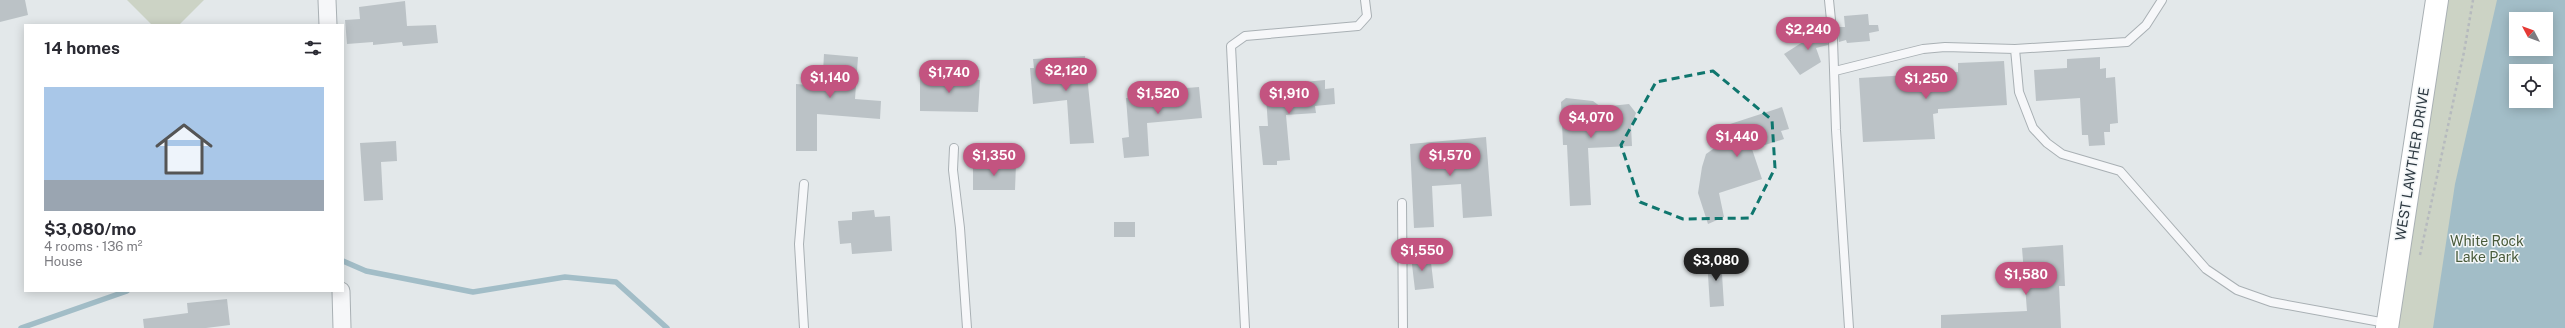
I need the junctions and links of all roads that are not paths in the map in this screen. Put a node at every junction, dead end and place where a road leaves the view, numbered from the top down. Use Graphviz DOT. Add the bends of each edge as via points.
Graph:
graph roads {
  1 [pos="327,0"];
  2 [pos="1365,0"];
  3 [pos="1829,0"];
  4 [pos="2162,0"];
  5 [pos="2437,0"];
  6 [pos="328,24"];
  7 [pos="2015,49"];
  8 [pos="1835,71"];
  9 [pos="954,148"];
  10 [pos="804,184"];
  11 [pos="1402,203"];
  12 [pos="341,292"];
  13 [pos="2387,326"];
  14 [pos="342,328"];
  15 [pos="804,328"];
  16 [pos="967,328"];
  17 [pos="1245,328"];
  18 [pos="1403,328"];
  19 [pos="1849,328"];
  1 -- 6 [label="street"];
  2 -- 17 [label="lane" via="1367,16 1358,26 1245,36 1231,46"];
  3 -- 8 [label="lane"];
  4 -- 7 [label="lane" via="2146,25 2127,42"];
  5 -- 13 [label="street, WEST LAWTHER DRIVE"];
  7 -- 8 [label="lane" via="1923,49"];
  7 -- 13 [label="lane" via="2019,92 2033,128 2047,144 2062,154 2120,171 2206,269 2237,290 2271,302"];
  8 -- 19 [label="lane" via="1836,130"];
  9 -- 16 [label="lane" via="953,170"];
  10 -- 15 [label="lane" via="799,244"];
  11 -- 18 [label="lane"];
  12 -- 14 [label="street"];
}
